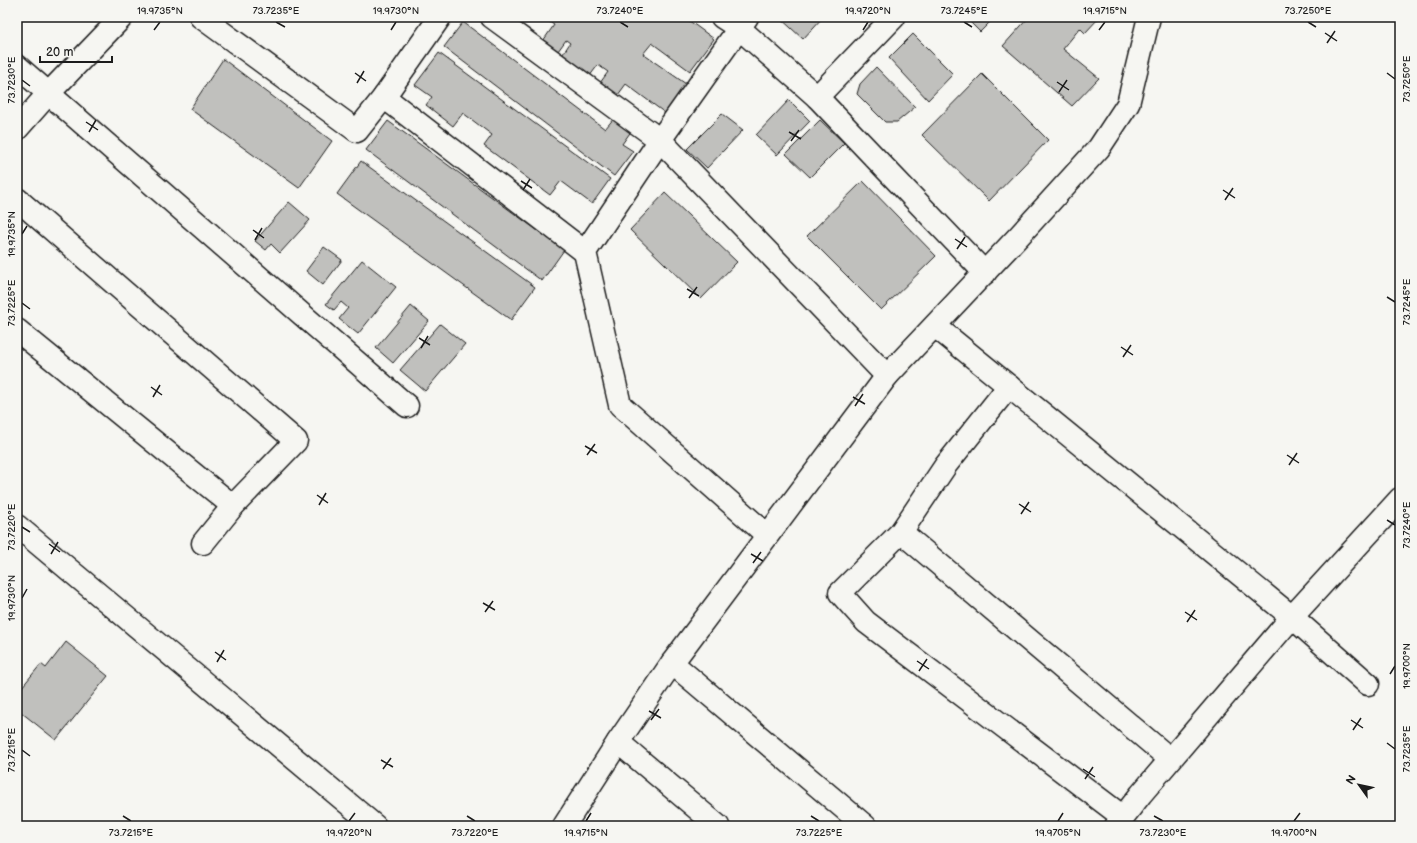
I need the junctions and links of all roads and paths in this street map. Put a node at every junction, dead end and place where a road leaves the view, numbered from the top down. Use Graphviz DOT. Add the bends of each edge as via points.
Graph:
graph roads {
  1 [pos="122,17"];
  2 [pos="200,17"];
  3 [pos="492,17"];
  4 [pos="894,17"];
  5 [pos="1149,17"];
  6 [pos="431,20"];
  7 [pos="736,21"];
  8 [pos="17,66"];
  9 [pos="48,94"];
  10 [pos="384,97"];
  11 [pos="817,97"];
  12 [pos="17,129"];
  13 [pos="660,140"];
  14 [pos="17,199"];
  15 [pos="585,252"];
  16 [pos="984,273"];
  17 [pos="935,326"];
  18 [pos="17,330"];
  19 [pos="887,376"];
  20 [pos="1009,386"];
  21 [pos="407,406"];
  22 [pos="1400,499"];
  23 [pos="233,506"];
  24 [pos="17,526"];
  25 [pos="901,532"];
  26 [pos="767,535"];
  27 [pos="203,543"];
  28 [pos="1292,617"];
  29 [pos="672,662"];
  30 [pos="1368,684"];
  31 [pos="618,742"];
  32 [pos="1170,759"];
  33 [pos="1119,822"];
  34 [pos="569,824"];
  35 [pos="375,826"];
  36 [pos="718,826"];
  37 [pos="865,826"];
  1 -- 9 [label="street"];
  2 -- 10 [label="street" via="357,130"];
  3 -- 13 [label="street"];
  4 -- 11 [label="street"];
  5 -- 16 [label="street" via="1128,104 1099,148"];
  6 -- 10 [label="street"];
  7 -- 11 [label="street"];
  7 -- 13 [label="street"];
  8 -- 9 [label="street"];
  9 -- 12 [label="street"];
  9 -- 21 [label="street"];
  10 -- 15 [label="street"];
  11 -- 16 [label="street"];
  13 -- 15 [label="street"];
  13 -- 19 [label="street"];
  14 -- 23 [label="street" via="296,441"];
  15 -- 26 [label="street" via="620,405"];
  16 -- 17 [label="street"];
  17 -- 19 [label="street"];
  17 -- 20 [label="street"];
  18 -- 23 [label="street"];
  19 -- 26 [label="street"];
  20 -- 25 [label="street" via="946,465"];
  20 -- 28 [label="street"];
  22 -- 28 [label="street"];
  23 -- 27 [label="street"];
  24 -- 35 [label="street"];
  25 -- 32 [label="street"];
  25 -- 33 [label="street" via="840,592 866,622"];
  26 -- 29 [label="street"];
  28 -- 30 [label="street"];
  28 -- 32 [label="street"];
  29 -- 31 [label="street"];
  29 -- 37 [label="street"];
  31 -- 34 [label="street"];
  31 -- 36 [label="street"];
  32 -- 33 [label="street"];
}
